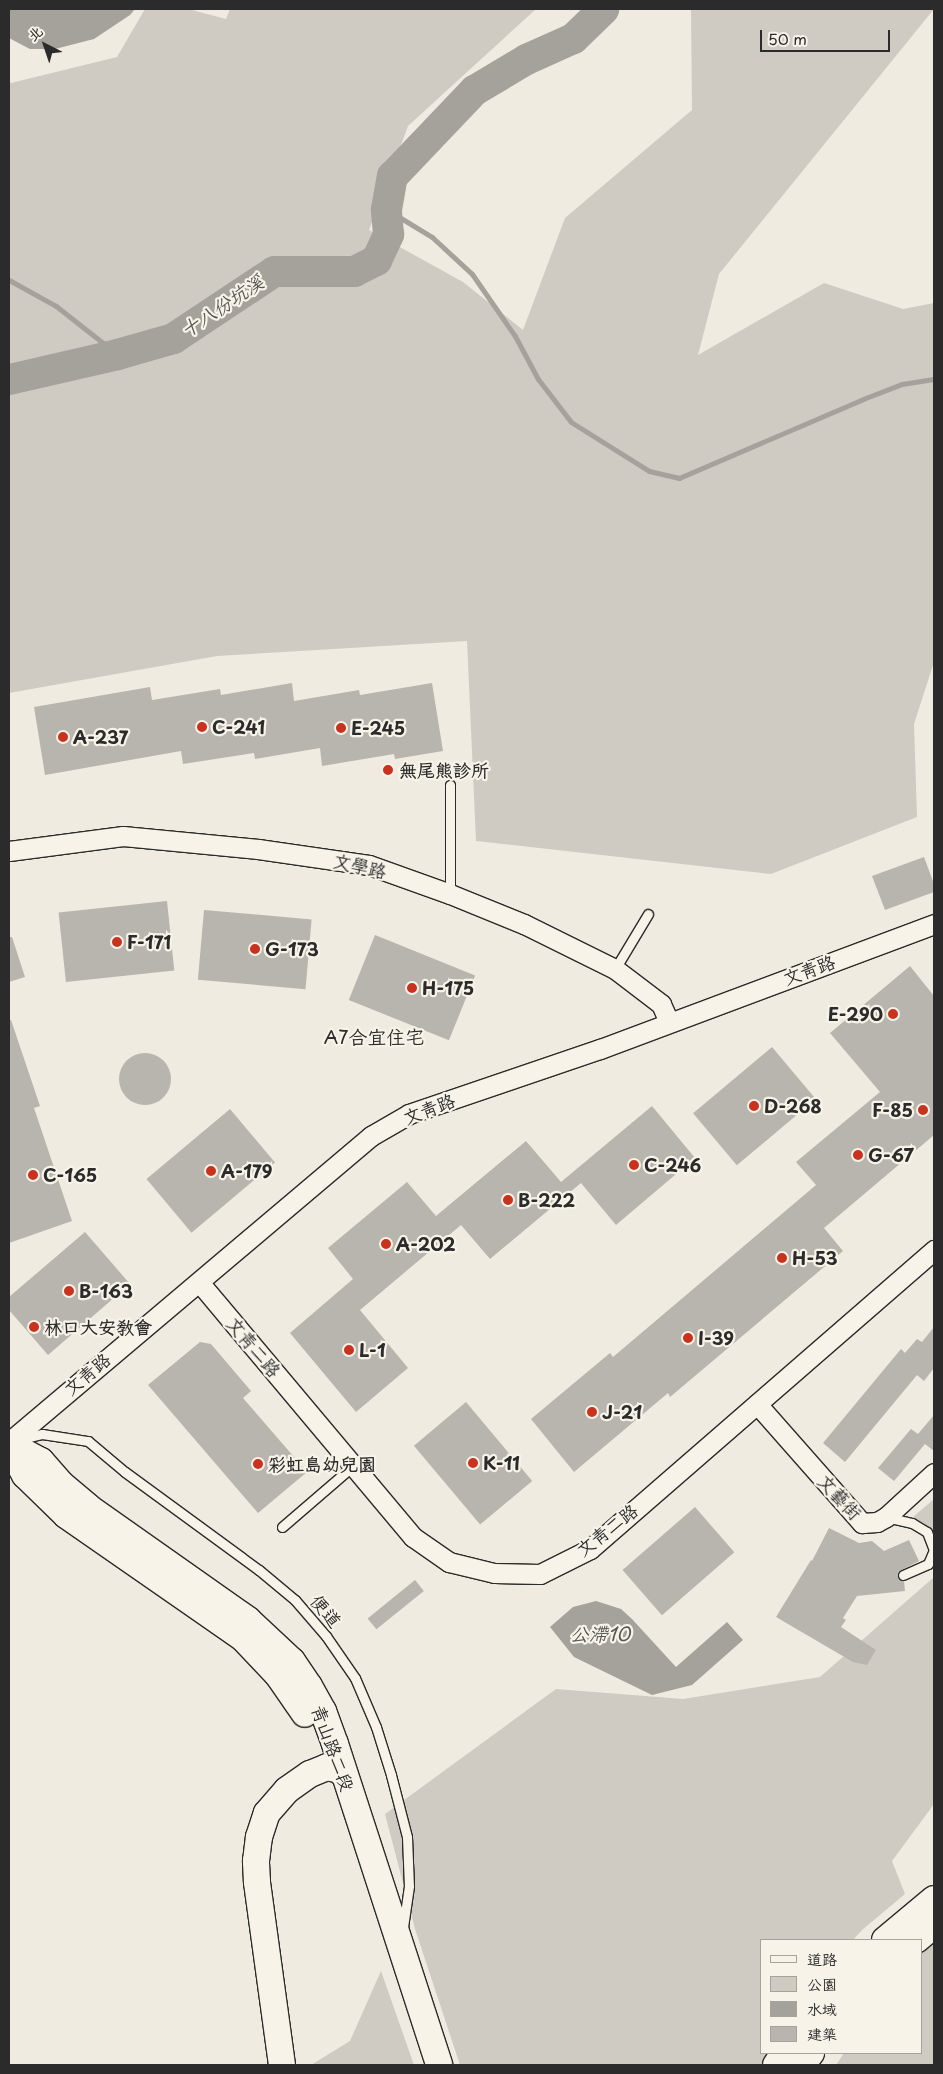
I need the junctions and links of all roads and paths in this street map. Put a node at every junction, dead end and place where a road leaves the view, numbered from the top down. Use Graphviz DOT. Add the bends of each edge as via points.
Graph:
graph roads {
  1 [pos="450,785"];
  2 [pos="9,851"];
  3 [pos="450,894"];
  4 [pos="648,914"];
  5 [pos="934,924"];
  6 [pos="615,969"];
  7 [pos="669,1022"];
  8 [pos="934,1250"];
  9 [pos="199,1282"];
  10 [pos="757,1404"];
  11 [pos="9,1444"];
  12 [pos="353,1466"];
  13 [pos="934,1472"];
  14 [pos="886,1517"];
  15 [pos="282,1527"];
  16 [pos="934,1550"];
  17 [pos="903,1575"];
  18 [pos="334,1773"];
  19 [pos="934,1899"];
  20 [pos="934,1925"];
  21 [pos="886,1939"];
  22 [pos="917,1939"];
  23 [pos="397,1954"];
  24 [pos="783,2054"];
  25 [pos="810,2054"];
  26 [pos="282,2065"];
  27 [pos="293,2065"];
  28 [pos="424,2065"];
  29 [pos="439,2065"];
  30 [pos="776,2065"];
  31 [pos="802,2065"];
  1 -- 3 [label="lane"];
  2 -- 3 [label="street, 文學路" via="123,836 258,849 368,865"];
  3 -- 6 [label="street, 文學路" via="524,924"];
  4 -- 6 [label="lane"];
  5 -- 7 [label="street, 文青路"];
  6 -- 7 [label="street, 文學路" via="661,1004"];
  7 -- 9 [label="street, 文青路" via="409,1114 371,1136"];
  8 -- 10 [label="street, 文青二路"];
  9 -- 11 [label="street, 文青路"];
  9 -- 12 [label="street, 文青二路"];
  10 -- 12 [label="street, 文青二路" via="590,1549 540,1574 494,1573 449,1562 413,1537"];
  10 -- 14 [label="street, 文藝街" via="862,1523 877,1522"];
  11 -- 18 [label="street, 青山路二段" via="41,1461 88,1507 200,1584 270,1639 292,1661 323,1711"];
  11 -- 23 [label="lane, 便道" via="42,1434 88,1441 259,1570 295,1600 326,1636 355,1678 376,1726 407,1837 409,1886"];
  12 -- 15 [label="lane"];
  13 -- 14 [label="street, 文藝街"];
  14 -- 16 [label="lane" via="912,1523 926,1532"];
  16 -- 17 [label="lane" via="928,1564"];
  18 -- 23 [label="street, 青山路二段"];
  18 -- 26 [label="street" via="310,1774 287,1790 267,1813 259,1837 257,1882"];
  18 -- 27 [label="street" via="293,1798 276,1818 269,1842 266,1869"];
  18 -- 28 [label="street, 青山路二段"];
  19 -- 21 [label="street"];
  20 -- 22 [label="street"];
  23 -- 29 [label="street, 青山路二段"];
  24 -- 30 [label="street"];
  25 -- 31 [label="street"];
}
